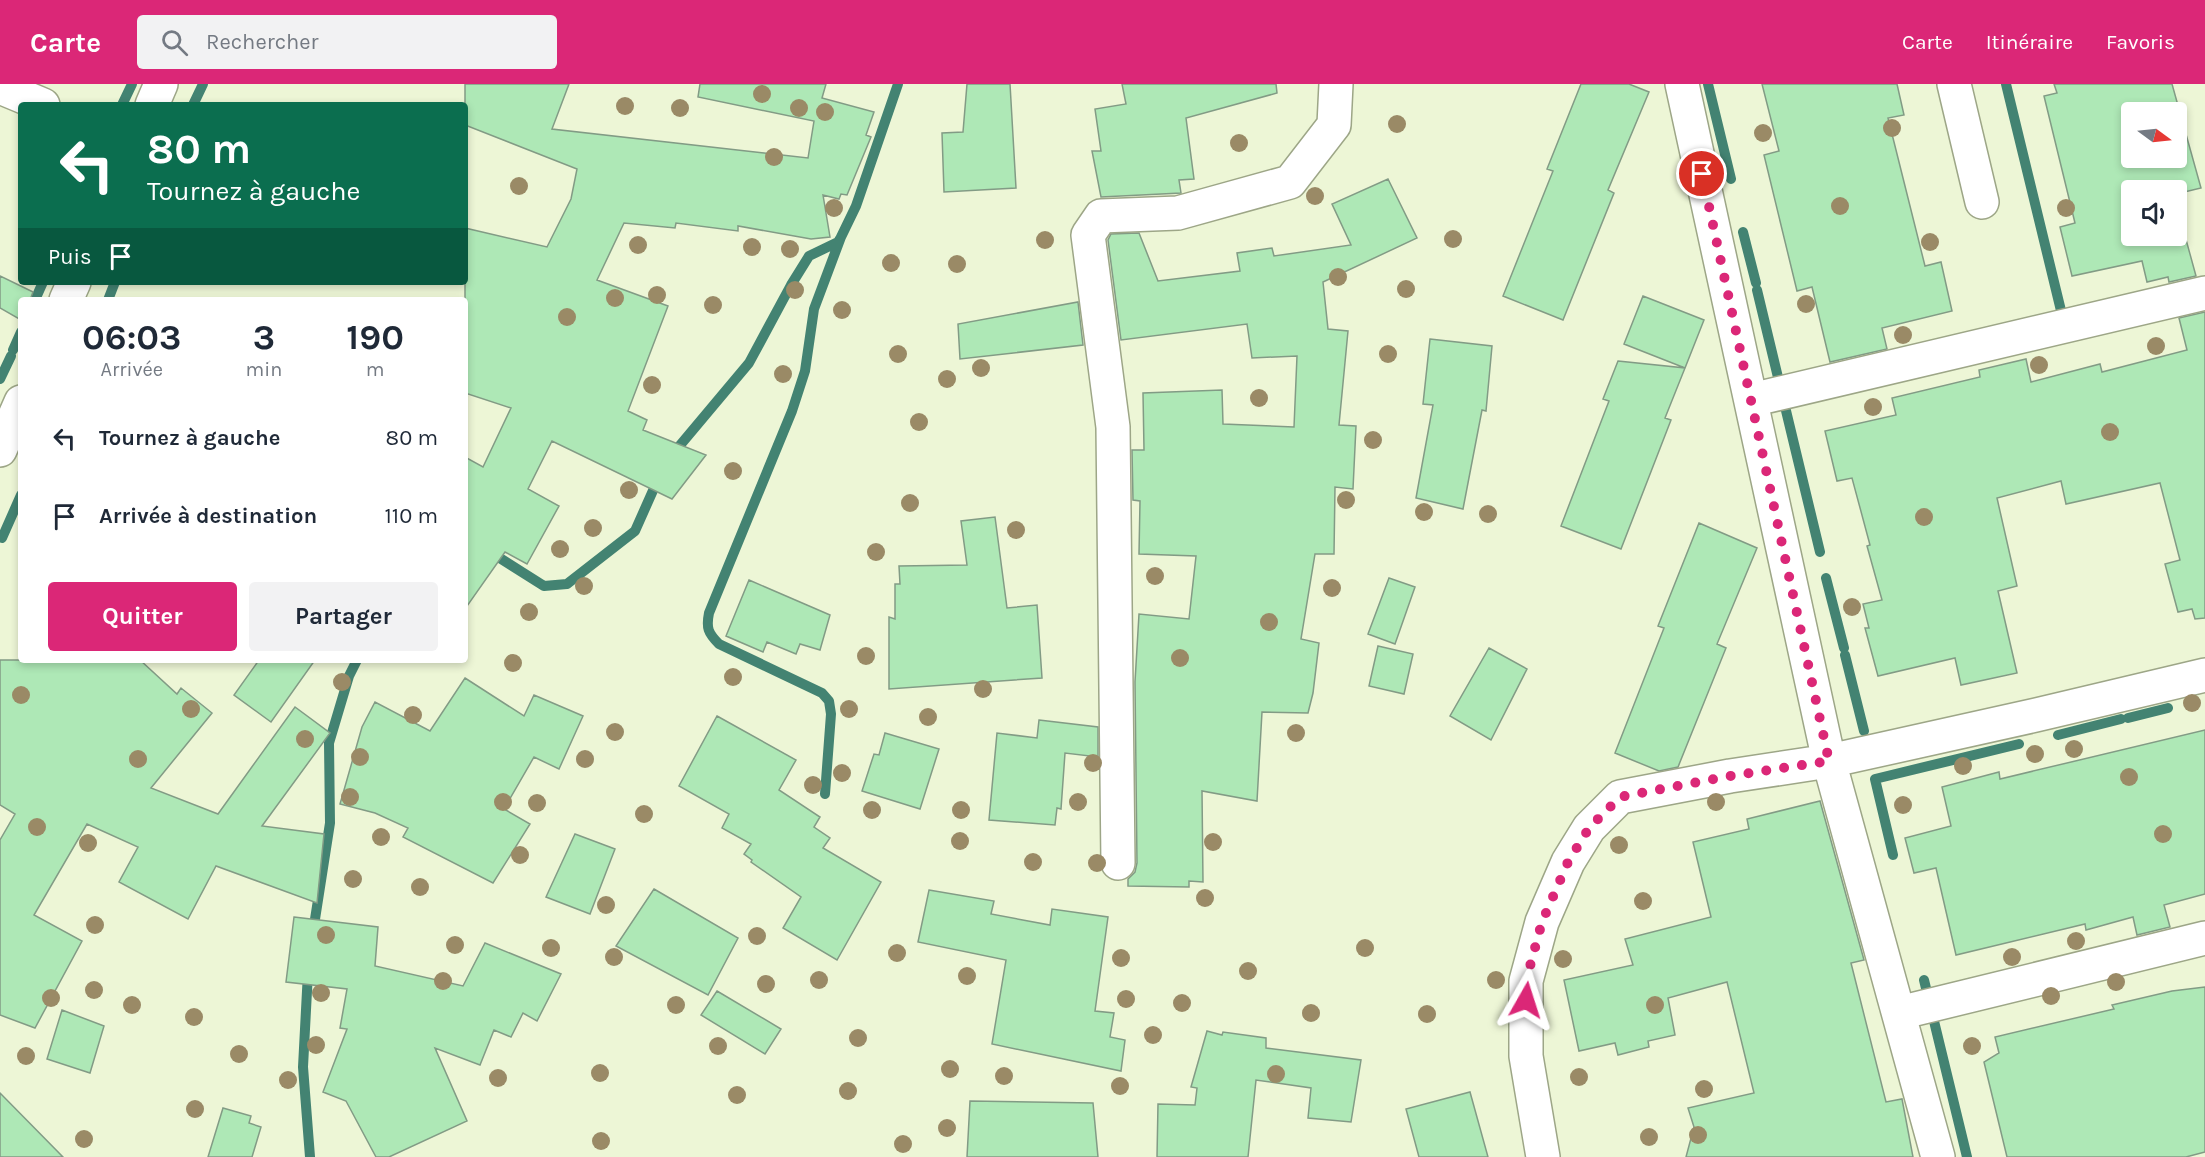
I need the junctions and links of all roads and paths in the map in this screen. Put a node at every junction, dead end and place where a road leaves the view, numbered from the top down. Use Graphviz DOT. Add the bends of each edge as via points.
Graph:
graph roads {
  1 [pos="161,84"];
  2 [pos="1336,84"];
  3 [pos="1682,84"];
  4 [pos="1954,84"];
  5 [pos="0,87"];
  6 [pos="36,102"];
  7 [pos="153,102"];
  8 [pos="1982,202"];
  9 [pos="2205,293"];
  10 [pos="1751,400"];
  11 [pos="18,409"];
  12 [pos="1,446"];
  13 [pos="2205,675"];
  14 [pos="1829,761"];
  15 [pos="1118,862"];
  16 [pos="2205,938"];
  17 [pos="1899,1013"];
  18 [pos="1543,1157"];
  19 [pos="1938,1157"];
  1 -- 7 [label="street"];
  2 -- 15 [label="street" via="1334,125 1290,182 1178,213 1101,216 1088,235 1113,427"];
  3 -- 10 [label="street"];
  4 -- 8 [label="street"];
  5 -- 6 [label="street"];
  9 -- 10 [label="street"];
  10 -- 14 [label="street"];
  11 -- 12 [label="street"];
  13 -- 14 [label="street"];
  14 -- 17 [label="street"];
  14 -- 18 [label="street" via="1620,797 1589,828 1568,862 1542,922 1526,981 1526,1056"];
  16 -- 17 [label="street"];
  17 -- 19 [label="street"];
}
